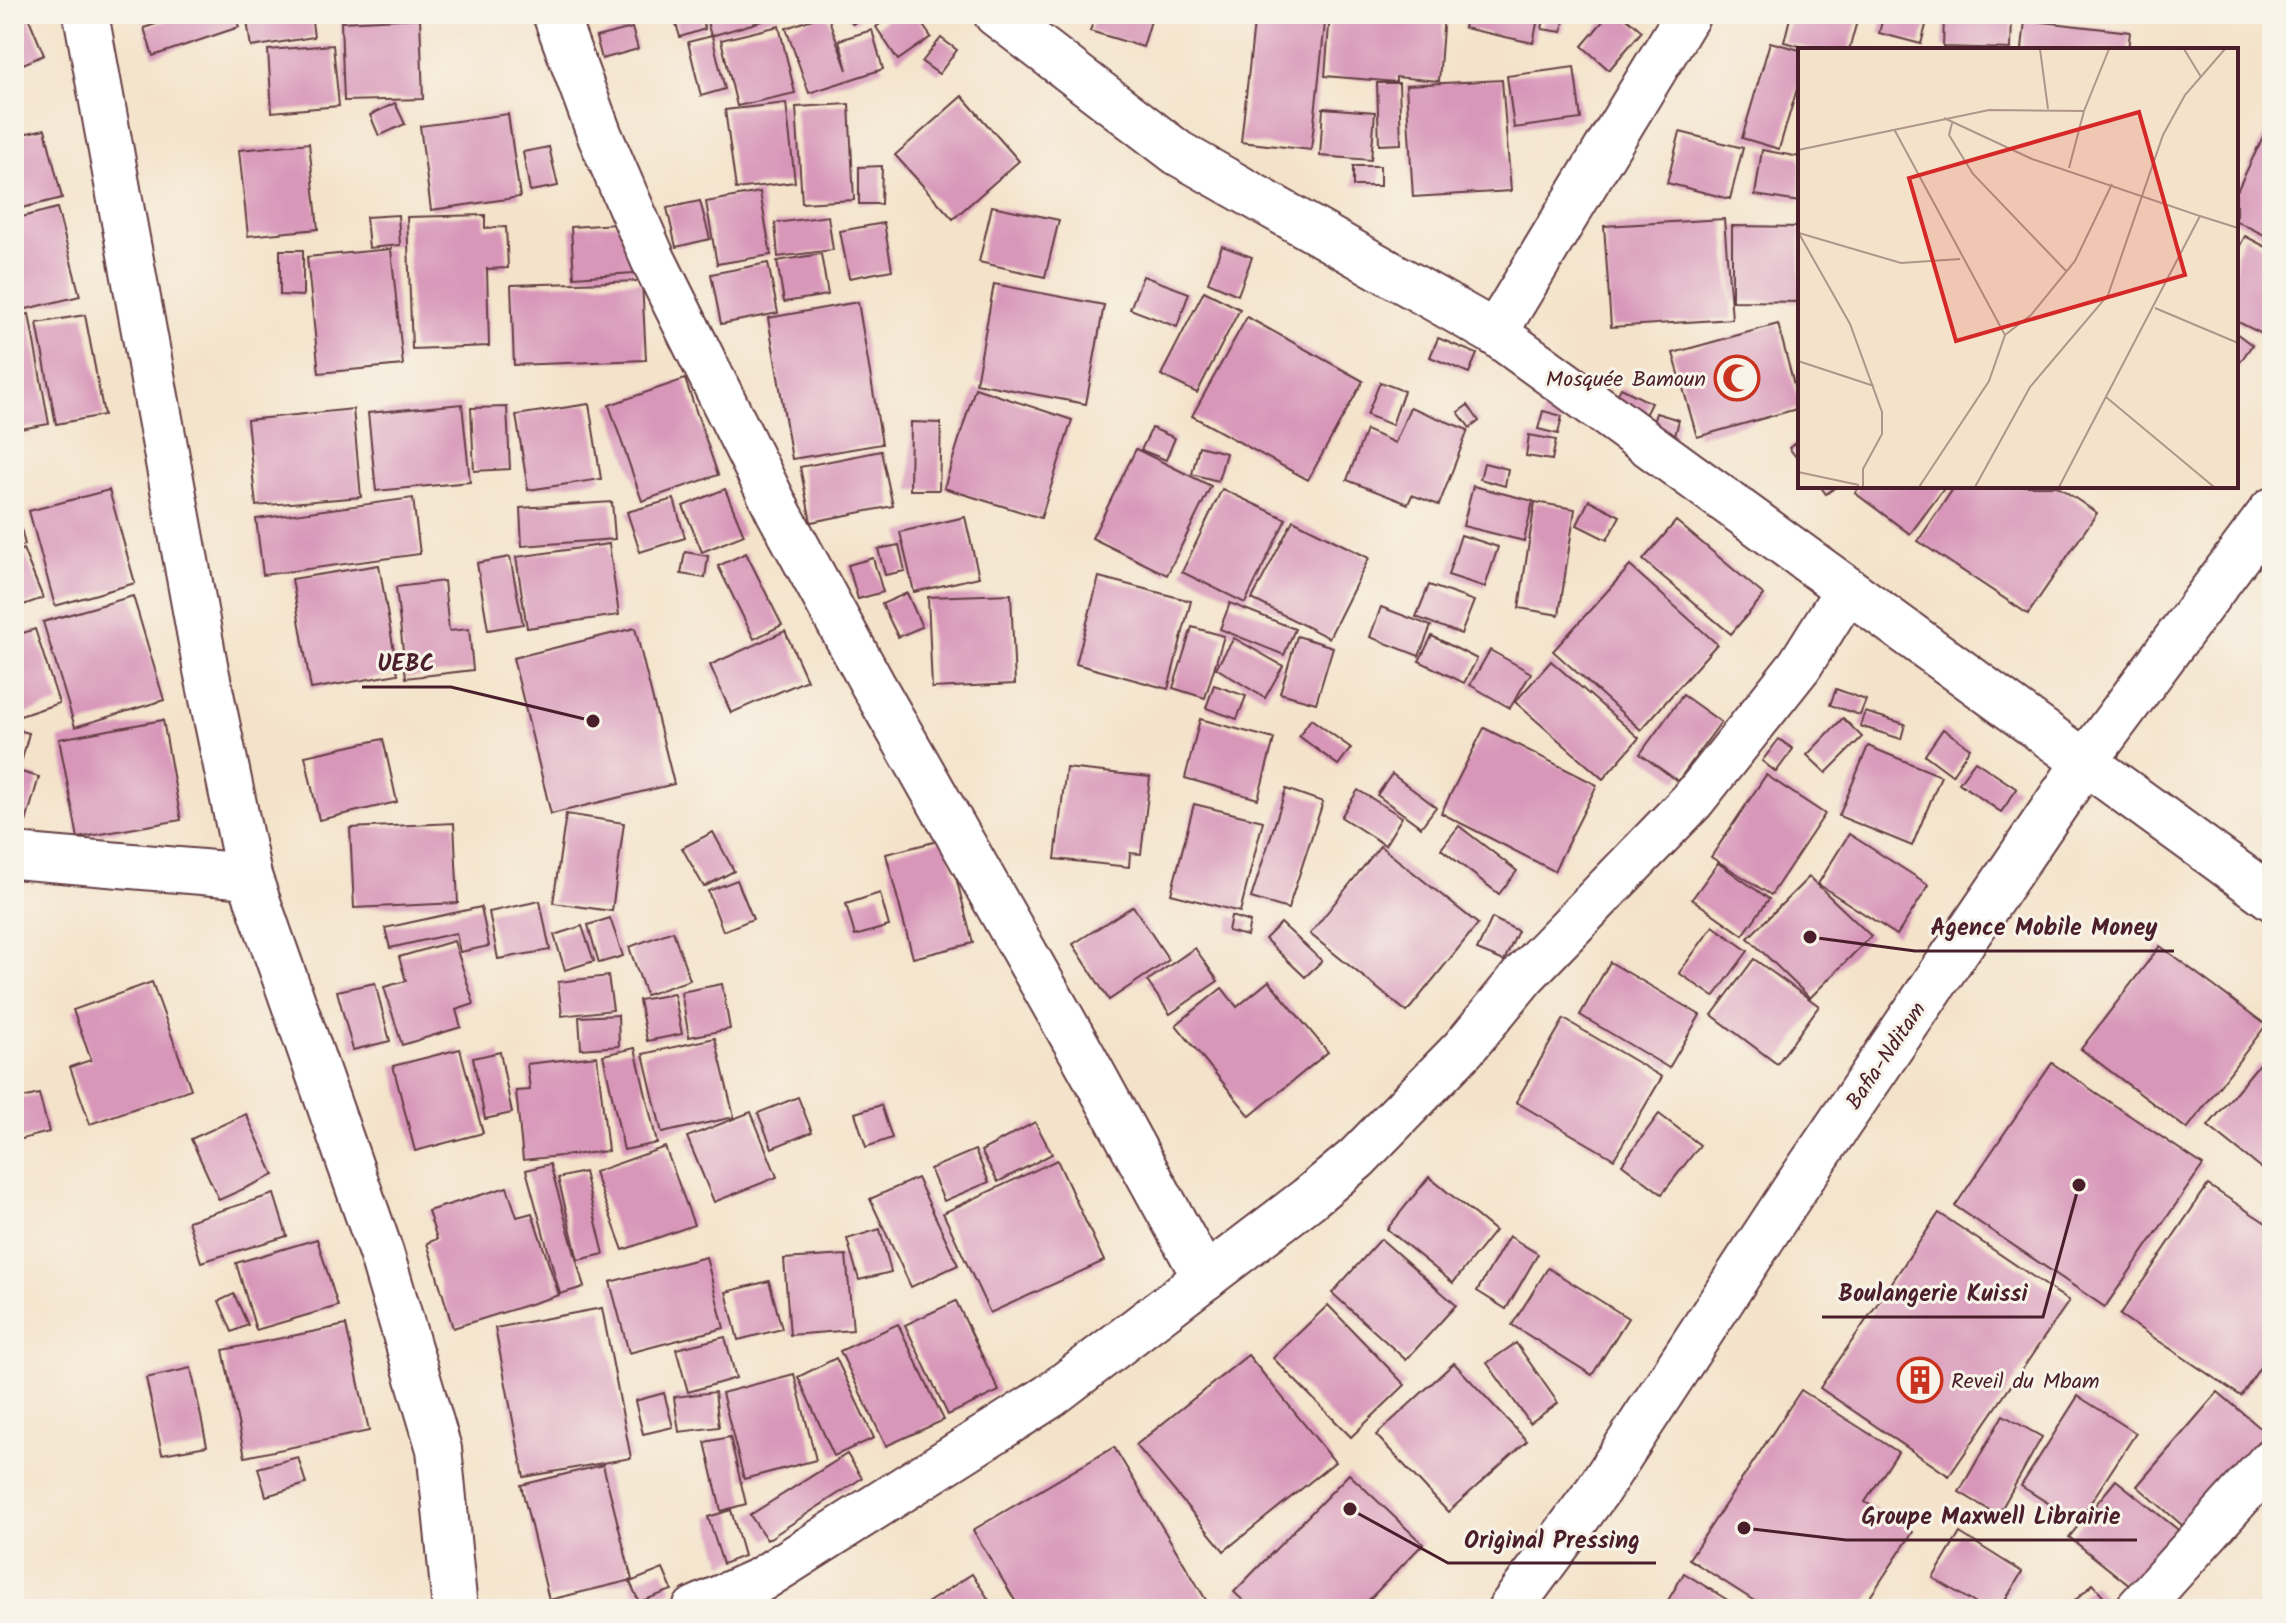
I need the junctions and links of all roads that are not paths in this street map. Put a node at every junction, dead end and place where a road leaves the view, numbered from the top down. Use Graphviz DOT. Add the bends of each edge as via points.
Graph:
graph roads {
  1 [pos="86,14"];
  2 [pos="555,14"];
  3 [pos="996,14"];
  4 [pos="1688,14"];
  5 [pos="1495,333"];
  6 [pos="2272,510"];
  7 [pos="1847,590"];
  8 [pos="2085,762"];
  9 [pos="14,856"];
  10 [pos="249,876"];
  11 [pos="2272,898"];
  12 [pos="1205,1278"];
  13 [pos="2272,1460"];
  14 [pos="455,1609"];
  15 [pos="695,1609"];
  16 [pos="1510,1609"];
  17 [pos="2138,1609"];
  1 -- 10 [label="street"];
  2 -- 12 [label="street" via="653,259 779,513"];
  3 -- 5 [label="street" via="1178,153"];
  4 -- 5 [label="street"];
  5 -- 7 [label="street"];
  6 -- 8 [label="street, Bafia-Nditam"];
  7 -- 8 [label="street"];
  7 -- 12 [label="street" via="1800,665 1692,801 1523,976 1412,1104 1357,1158"];
  8 -- 11 [label="street"];
  8 -- 16 [label="street, Bafia-Nditam" via="1598,1490"];
  9 -- 10 [label="street"];
  10 -- 14 [label="street" via="381,1253 439,1449"];
  12 -- 15 [label="street" via="1050,1396 760,1580"];
  13 -- 17 [label="street"];
}
